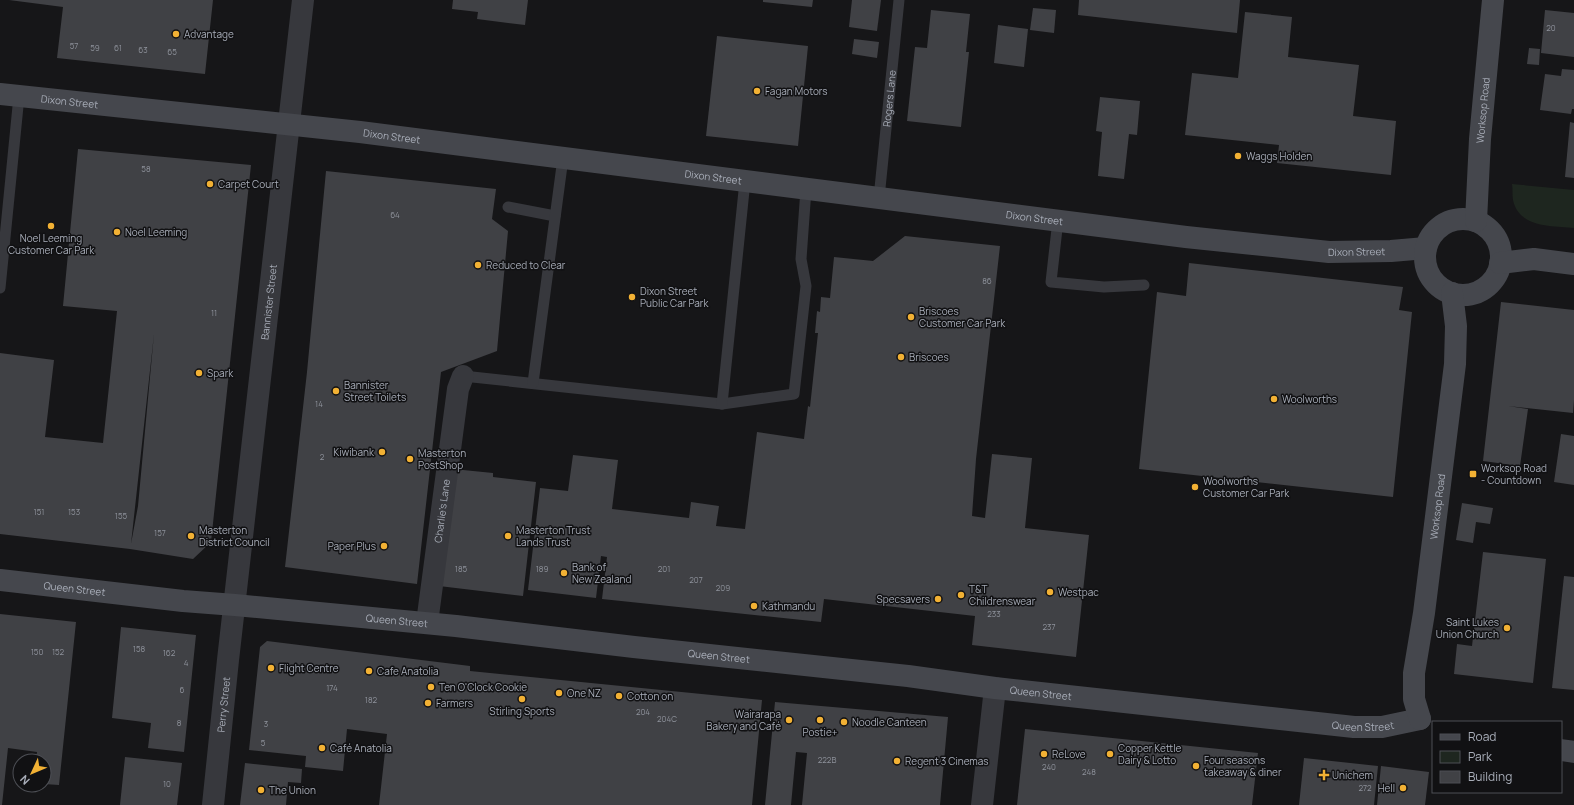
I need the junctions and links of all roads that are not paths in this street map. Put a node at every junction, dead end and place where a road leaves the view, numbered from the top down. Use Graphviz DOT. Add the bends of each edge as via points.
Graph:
graph roads {
  1 [pos="303,0"];
  2 [pos="899,0"];
  3 [pos="1493,0"];
  4 [pos="10,95"];
  5 [pos="289,124"];
  6 [pos="563,158"];
  7 [pos="745,181"];
  8 [pos="806,188"];
  9 [pos="879,198"];
  10 [pos="508,207"];
  11 [pos="555,216"];
  12 [pos="1058,220"];
  13 [pos="1476,221"];
  14 [pos="1426,248"];
  15 [pos="1500,263"];
  16 [pos="1574,264"];
  17 [pos="1144,285"];
  18 [pos="0,288"];
  19 [pos="1452,293"];
  20 [pos="463,376"];
  21 [pos="533,383"];
  22 [pos="722,404"];
  23 [pos="0,580"];
  24 [pos="235,605"];
  25 [pos="427,623"];
  26 [pos="995,688"];
  27 [pos="1426,724"];
  28 [pos="1562,750"];
  29 [pos="1574,752"];
  30 [pos="214,805"];
  31 [pos="982,805"];
  1 -- 5 [label="street, Bannister Street"];
  2 -- 9 [label="lane, Rogers Lane"];
  3 -- 13 [label="street, Worksop Road" via="1480,139"];
  4 -- 5 [label="street, Dixon Street"];
  4 -- 18 [label="lane"];
  5 -- 6 [label="street, Dixon Street"];
  5 -- 24 [label="street, Bannister Street"];
  6 -- 7 [label="street, Dixon Street"];
  6 -- 11 [label="lane"];
  7 -- 8 [label="street, Dixon Street"];
  7 -- 22 [label="lane"];
  8 -- 9 [label="street, Dixon Street"];
  8 -- 22 [label="lane" via="800,259 806,286 794,394"];
  9 -- 12 [label="street, Dixon Street"];
  10 -- 11 [label="lane"];
  11 -- 21 [label="lane"];
  12 -- 14 [label="street, Dixon Street" via="1329,252"];
  12 -- 17 [label="lane" via="1051,282 1104,287"];
  13 -- 14 [label="street" via="1451,220 1431,236"];
  13 -- 15 [label="street" via="1496,238 1500,250"];
  14 -- 19 [label="street" via="1425,262 1430,276 1439,287"];
  15 -- 16 [label="street" via="1534,259"];
  15 -- 19 [label="street" via="1496,275 1488,285 1477,292 1465,295"];
  19 -- 27 [label="street, Worksop Road" via="1456,326 1455,364 1424,613 1414,673 1414,699"];
  20 -- 21 [label="lane"];
  20 -- 25 [label="street, Charlie's Lane" via="458,389"];
  21 -- 22 [label="lane"];
  23 -- 24 [label="street, Queen Street" via="183,602"];
  24 -- 25 [label="street, Queen Street"];
  24 -- 30 [label="street, Perry Street"];
  25 -- 26 [label="street, Queen Street" via="908,676"];
  26 -- 27 [label="street, Queen Street" via="1354,727"];
  26 -- 31 [label="street"];
  28 -- 29 [label="street"];
}
